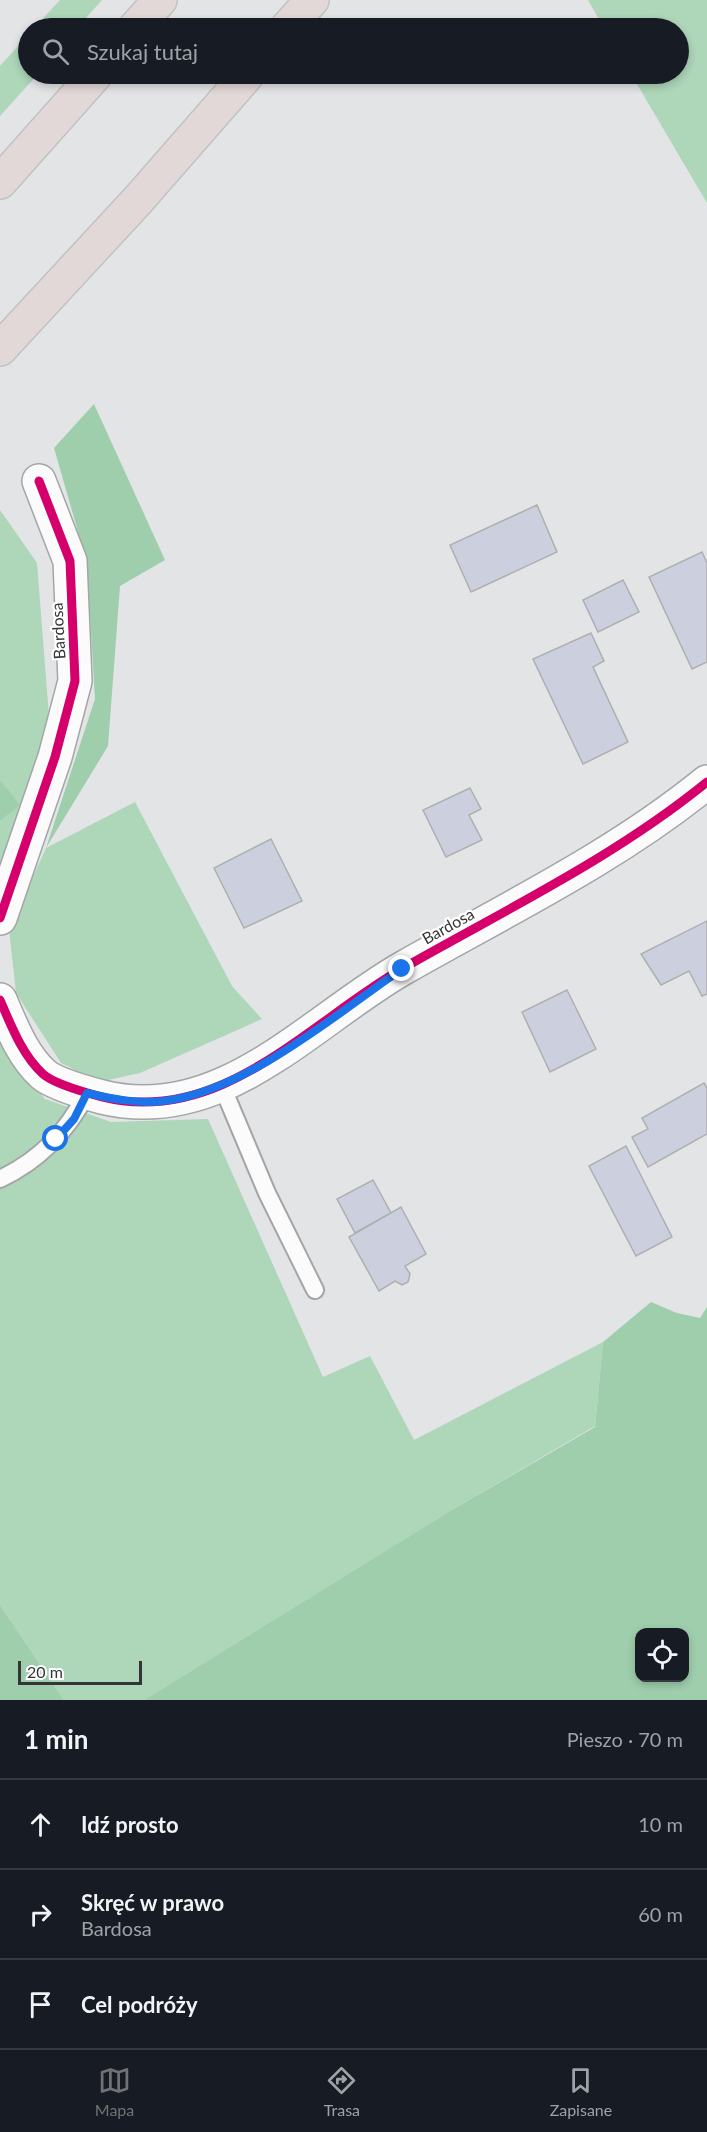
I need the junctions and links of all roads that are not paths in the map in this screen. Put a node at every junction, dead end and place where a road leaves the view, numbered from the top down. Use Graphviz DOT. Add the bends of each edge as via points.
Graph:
graph roads {
  1 [pos="160,0"];
  2 [pos="312,0"];
  3 [pos="144,18"];
  4 [pos="296,18"];
  5 [pos="87,84"];
  6 [pos="239,84"];
  7 [pos="0,182"];
  8 [pos="0,349"];
  9 [pos="39,481"];
  10 [pos="707,782"];
  11 [pos="0,918"];
  12 [pos="0,1000"];
  13 [pos="222,1086"];
  14 [pos="87,1093"];
  15 [pos="0,1179"];
  16 [pos="315,1290"];
  1 -- 3 [label="highway"];
  2 -- 4 [label="highway"];
  5 -- 7 [label="highway"];
  6 -- 8 [label="highway"];
  9 -- 11 [label="street, Bardosa" via="70,561 75,681 55,757"];
  10 -- 13 [label="street, Bardosa" via="669,814 402,969 305,1036"];
  12 -- 14 [label="street, Bardosa" via="18,1041 44,1075"];
  13 -- 14 [label="street, Bardosa" via="164,1101 116,1100"];
  13 -- 16 [label="lane" via="267,1194"];
  14 -- 15 [label="lane" via="74,1119 56,1139 37,1157"];
}
